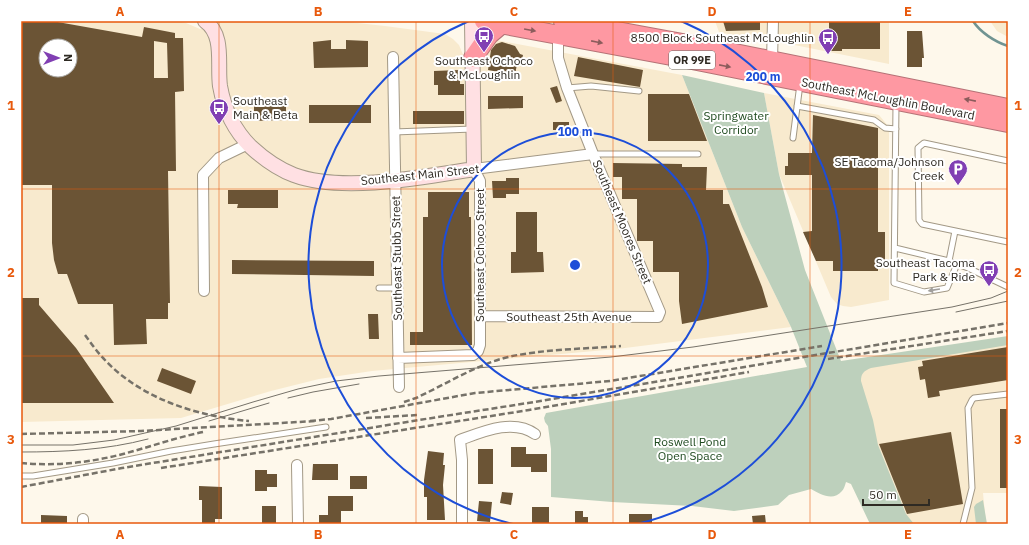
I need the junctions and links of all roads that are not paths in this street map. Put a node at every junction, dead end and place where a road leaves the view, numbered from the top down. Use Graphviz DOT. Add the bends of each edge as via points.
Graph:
graph roads {
  1 [pos="205,21"];
  2 [pos="472,21"];
  3 [pos="484,21"];
  4 [pos="773,21"];
  5 [pos="502,24"];
  6 [pos="561,28"];
  7 [pos="393,57"];
  8 [pos="473,58"];
  9 [pos="772,61"];
  10 [pos="801,82"];
  11 [pos="568,88"];
  12 [pos="639,90"];
  13 [pos="896,101"];
  14 [pos="797,106"];
  15 [pos="1008,108"];
  16 [pos="1008,123"];
  17 [pos="474,128"];
  18 [pos="896,129"];
  19 [pos="394,132"];
  20 [pos="793,138"];
  21 [pos="248,144"];
  22 [pos="593,154"];
  23 [pos="698,154"];
  24 [pos="1008,161"];
  25 [pos="474,169"];
  26 [pos="396,180"];
  27 [pos="955,231"];
  28 [pos="1008,242"];
  29 [pos="895,248"];
  30 [pos="949,261"];
  31 [pos="957,264"];
  32 [pos="1008,287"];
  33 [pos="379,288"];
  34 [pos="396,288"];
  35 [pos="204,291"];
  36 [pos="480,316"];
  37 [pos="658,317"];
  38 [pos="398,358"];
  39 [pos="399,387"];
  40 [pos="1008,394"];
  41 [pos="326,427"];
  42 [pos="535,434"];
  43 [pos="297,465"];
  44 [pos="21,476"];
  45 [pos="298,524"];
  46 [pos="462,524"];
  47 [pos="963,524"];
  1 -- 21 [label="street, Southeast Main Street" via="218,39 219,74 225,105 236,129"];
  2 -- 8 [label="street, Southeast Ochoco Street"];
  3 -- 5 [label="highway, Southeast McLoughlin Boulevard / OR 99E"];
  4 -- 9 [label="street"];
  5 -- 6 [label="highway, Southeast McLoughlin Boulevard / OR 99E, one-way"];
  5 -- 8 [label="highway" via="489,35"];
  6 -- 9 [label="highway, Southeast McLoughlin Boulevard / OR 99E"];
  6 -- 10 [label="highway, Southeast McLoughlin Boulevard / OR 99E, one-way"];
  6 -- 11 [label="street, Southeast Moores Street" via="558,58"];
  7 -- 19 [label="street, Southeast Stubb Street"];
  8 -- 17 [label="street, Southeast Ochoco Street"];
  15 -- 9 [label="highway, Southeast McLoughlin Boulevard / OR 99E, one-way"];
  10 -- 13 [label="highway, Southeast McLoughlin Boulevard / OR 99E"];
  10 -- 14 [label="lane"];
  11 -- 12 [label="lane" via="591,86"];
  11 -- 22 [label="street, Southeast Moores Street"];
  13 -- 16 [label="highway, Southeast McLoughlin Boulevard / OR 99E"];
  13 -- 18 [label="lane"];
  14 -- 18 [label="lane" via="874,120 885,128"];
  14 -- 20 [label="lane"];
  17 -- 19 [label="lane"];
  17 -- 25 [label="street, Southeast Ochoco Street"];
  18 -- 29 [label="lane"];
  19 -- 26 [label="street, Southeast Stubb Street"];
  21 -- 26 [label="street, Southeast Main Street" via="273,164 304,178 348,183"];
  21 -- 35 [label="street" via="218,158 203,175"];
  22 -- 23 [label="lane"];
  22 -- 25 [label="street, Southeast Main Street"];
  22 -- 37 [label="street, Southeast Moores Street" via="660,312"];
  24 -- 27 [label="lane" via="924,143 918,148 919,220 922,224"];
  25 -- 26 [label="street, Southeast Main Street"];
  25 -- 36 [label="street, Southeast Ochoco Street" via="480,181"];
  26 -- 34 [label="street, Southeast Stubb Street"];
  27 -- 28 [label="lane"];
  27 -- 30 [label="lane"];
  29 -- 30 [label="lane"];
  31 -- 29 [label="lane, one-way" via="948,288 924,292 894,283"];
  30 -- 31 [label="lane"];
  31 -- 32 [label="lane"];
  33 -- 34 [label="lane"];
  34 -- 38 [label="street, Southeast Stubb Street"];
  36 -- 37 [label="street, Southeast 25th Avenue"];
  36 -- 38 [label="street, Southeast Ochoco Street" via="480,345 478,352 473,355"];
  38 -- 39 [label="street, Southeast Stubb Street"];
  40 -- 47 [label="lane" via="974,398 968,408 972,488"];
  41 -- 44 [label="lane"];
  42 -- 46 [label="street" via="520,427 504,427 460,440"];
  43 -- 45 [label="street"];
}
